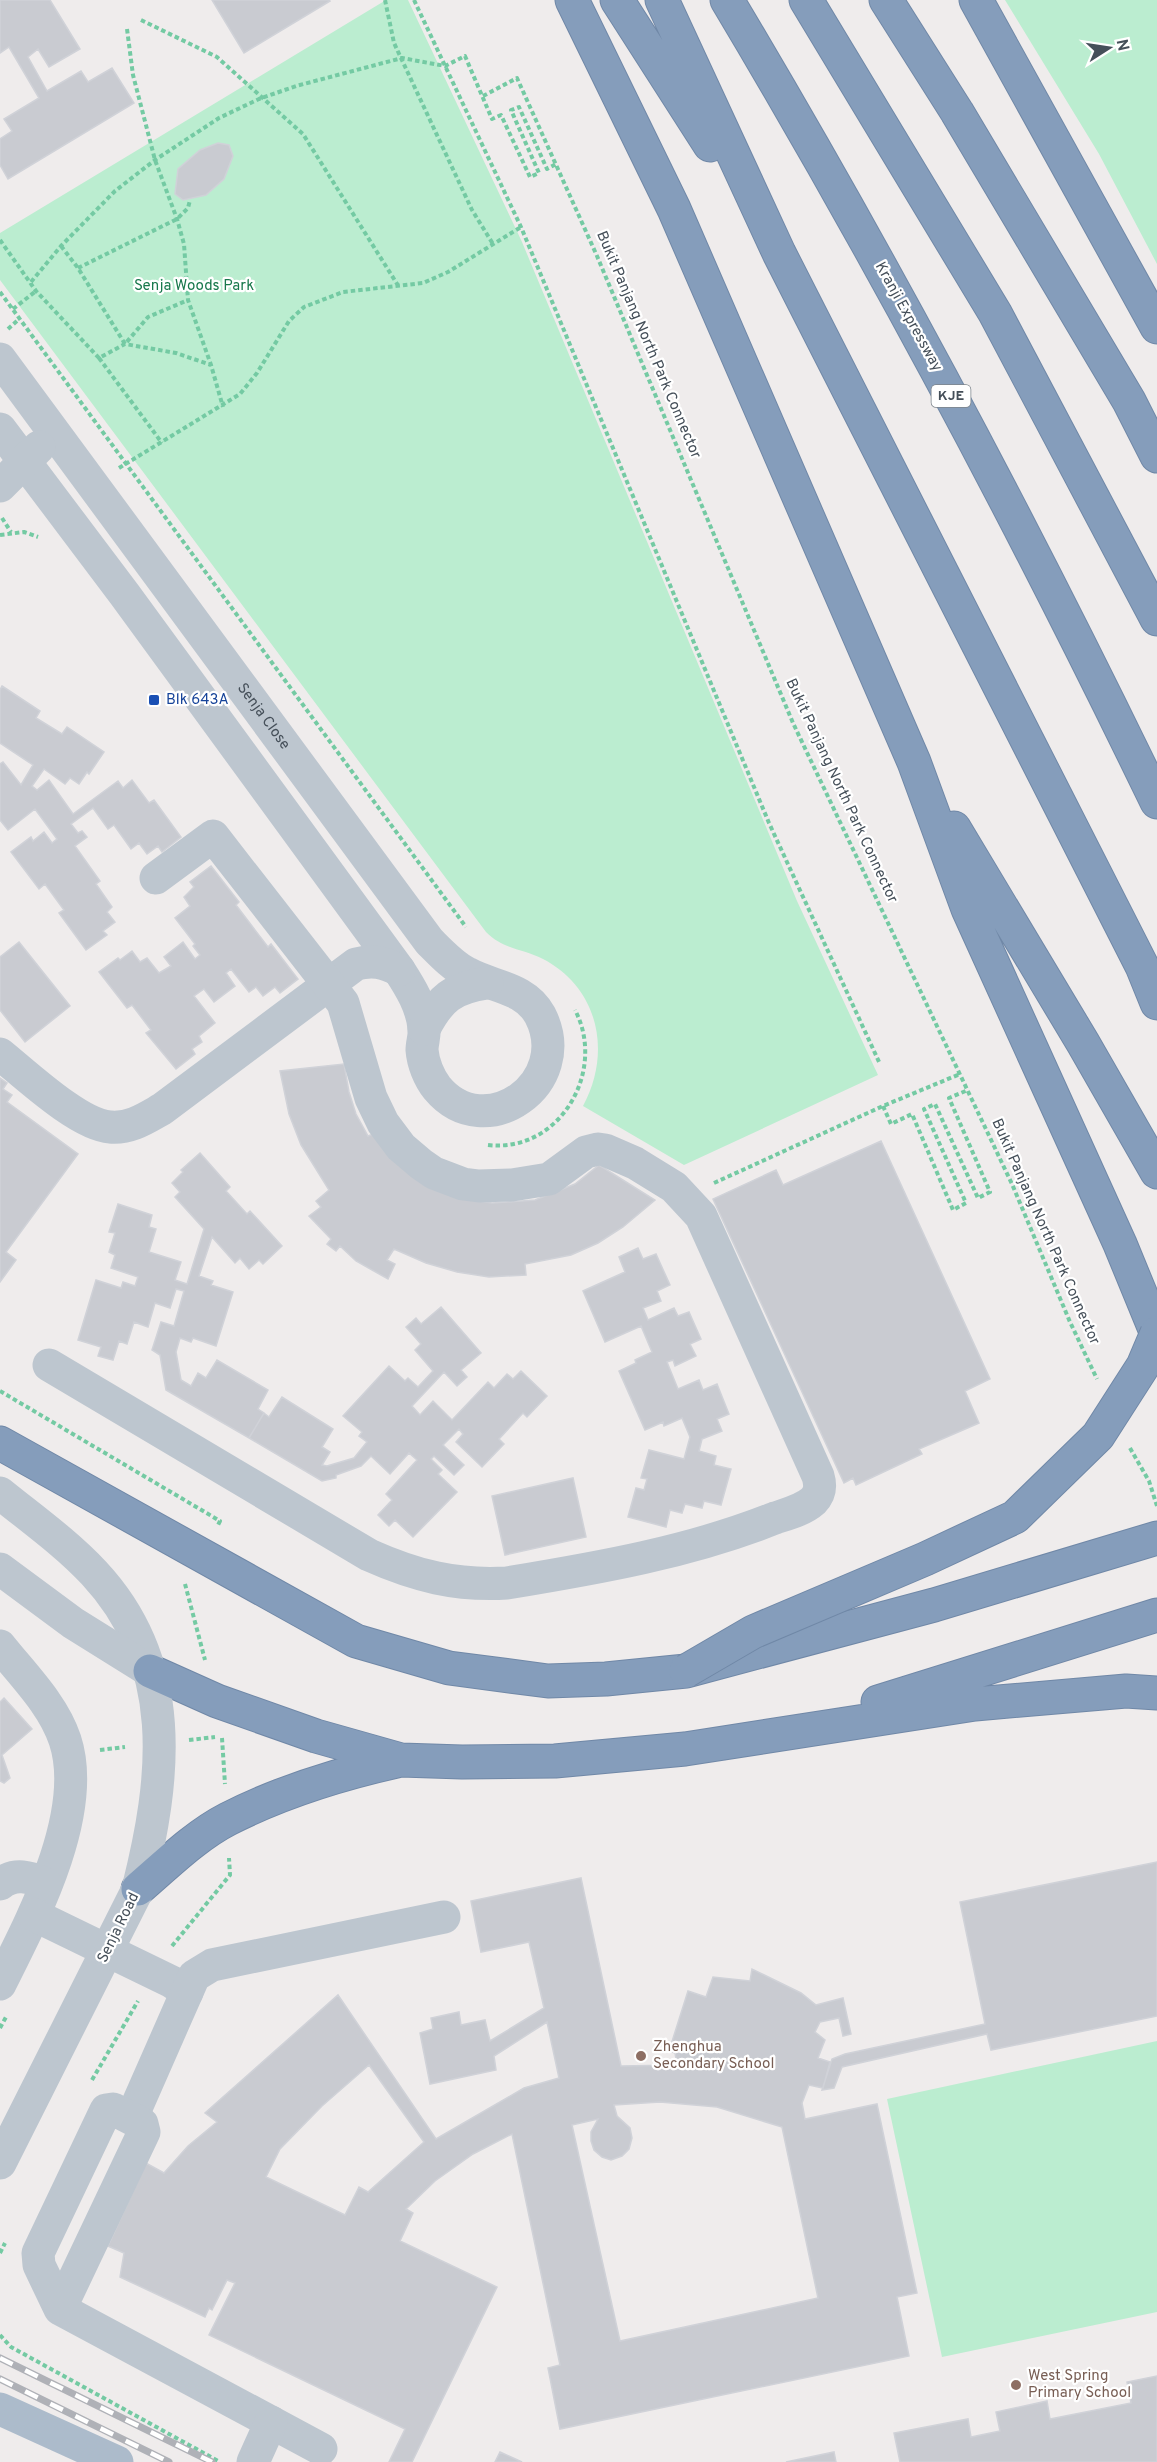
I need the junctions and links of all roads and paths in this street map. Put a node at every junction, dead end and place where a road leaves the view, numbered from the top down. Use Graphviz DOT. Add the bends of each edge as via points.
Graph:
graph roads {
  1 [pos="385,0"];
  2 [pos="414,0"];
  3 [pos="572,0"];
  4 [pos="617,0"];
  5 [pos="662,0"];
  6 [pos="727,0"];
  7 [pos="806,0"];
  8 [pos="886,0"];
  9 [pos="976,0"];
  10 [pos="141,20"];
  11 [pos="127,29"];
  12 [pos="402,58"];
  13 [pos="445,66"];
  14 [pos="483,96"];
  15 [pos="262,98"];
  16 [pos="155,160"];
  17 [pos="556,164"];
  18 [pos="190,200"];
  19 [pos="177,219"];
  20 [pos="521,226"];
  21 [pos="0,240"];
  22 [pos="493,244"];
  23 [pos="61,246"];
  24 [pos="779,253"];
  25 [pos="78,268"];
  26 [pos="31,282"];
  27 [pos="399,286"];
  28 [pos="36,291"];
  29 [pos="0,292"];
  30 [pos="188,300"];
  31 [pos="13,310"];
  32 [pos="1157,327"];
  33 [pos="124,344"];
  34 [pos="99,358"];
  35 [pos="0,359"];
  36 [pos="211,365"];
  37 [pos="11,401"];
  38 [pos="223,407"];
  39 [pos="0,429"];
  40 [pos="55,433"];
  41 [pos="162,443"];
  42 [pos="1157,456"];
  43 [pos="24,461"];
  44 [pos="126,461"];
  45 [pos="0,486"];
  46 [pos="0,515"];
  47 [pos="11,532"];
  48 [pos="0,535"];
  49 [pos="41,539"];
  50 [pos="1157,619"];
  51 [pos="914,762"];
  52 [pos="1157,802"];
  53 [pos="156,878"];
  54 [pos="362,919"];
  55 [pos="471,934"];
  56 [pos="357,964"];
  57 [pos="399,970"];
  58 [pos="487,983"];
  59 [pos="329,985"];
  60 [pos="1157,1002"];
  61 [pos="573,1005"];
  62 [pos="424,1029"];
  63 [pos="0,1054"];
  64 [pos="880,1064"];
  65 [pos="960,1074"];
  66 [pos="968,1090"];
  67 [pos="883,1106"];
  68 [pos="481,1143"];
  69 [pos="1157,1172"];
  70 [pos="684,1197"];
  71 [pos="1157,1334"];
  72 [pos="49,1365"];
  73 [pos="1101,1387"];
  74 [pos="0,1391"];
  75 [pos="1127,1442"];
  76 [pos="0,1443"];
  77 [pos="0,1493"];
  78 [pos="1157,1507"];
  79 [pos="1157,1538"];
  80 [pos="200,1556"];
  81 [pos="0,1569"];
  82 [pos="1152,1618"];
  83 [pos="0,1646"];
  84 [pos="150,1671"];
  85 [pos="686,1671"];
  86 [pos="1157,1693"];
  87 [pos="217,1701"];
  88 [pos="770,1737"];
  89 [pos="401,1760"];
  90 [pos="230,1875"];
  91 [pos="0,1884"];
  92 [pos="46,1884"];
  93 [pos="138,1889"];
  94 [pos="34,1915"];
  95 [pos="444,1917"];
  96 [pos="10,1937"];
  97 [pos="108,1951"];
  98 [pos="153,1974"];
  99 [pos="0,1984"];
  100 [pos="187,1992"];
  101 [pos="88,2089"];
  102 [pos="132,2118"];
  103 [pos="0,2163"];
  104 [pos="5,2243"];
  105 [pos="0,2253"];
  106 [pos="60,2309"];
  107 [pos="0,2335"];
  108 [pos="0,2409"];
  109 [pos="271,2422"];
  110 [pos="321,2449"];
  111 [pos="117,2462"];
  112 [pos="219,2462"];
  113 [pos="253,2462"];
  1 -- 12 [label="path" via="394,43"];
  2 -- 13 [label="path"];
  3 -- 51 [label="highway" via="674,209"];
  4 -- 24 [label="highway"];
  5 -- 24 [label="highway"];
  6 -- 52 [label="highway, Kranji Expressway / KJE" via="912,321"];
  7 -- 50 [label="highway" via="995,313"];
  8 -- 42 [label="highway" via="1129,400"];
  9 -- 32 [label="highway"];
  10 -- 15 [label="path" via="217,57"];
  11 -- 16 [label="path" via="133,75"];
  12 -- 13 [label="path"];
  12 -- 15 [label="path"];
  12 -- 22 [label="path" via="472,210"];
  13 -- 14 [label="path" via="465,56"];
  13 -- 20 [label="path"];
  14 -- 17 [label="path, Bukit Panjang North Park Connector" via="517,78"];
  14 -- 17 [label="path" via="492,119 501,114 530,177 539,173 511,110 519,107 547,169"];
  15 -- 16 [label="path" via="219,118"];
  15 -- 27 [label="path" via="303,135"];
  16 -- 19 [label="path"];
  16 -- 23 [label="path" via="115,191"];
  17 -- 65 [label="path, Bukit Panjang North Park Connector" via="793,723"];
  18 -- 19 [label="path"];
  19 -- 25 [label="path"];
  19 -- 30 [label="path" via="184,244"];
  20 -- 22 [label="path"];
  20 -- 64 [label="path" via="769,823"];
  21 -- 26 [label="path"];
  22 -- 27 [label="path" via="448,272 423,283"];
  23 -- 25 [label="path"];
  23 -- 26 [label="path"];
  24 -- 60 [label="highway"];
  25 -- 33 [label="path"];
  26 -- 28 [label="path"];
  27 -- 38 [label="path" via="344,292 304,307 289,321 240,394"];
  28 -- 31 [label="path"];
  28 -- 34 [label="path"];
  29 -- 31 [label="path"];
  30 -- 33 [label="path" via="148,317"];
  30 -- 36 [label="path"];
  31 -- 44 [label="path"];
  33 -- 34 [label="path"];
  33 -- 36 [label="path" via="176,353"];
  34 -- 41 [label="path"];
  35 -- 37 [label="street, Senja Close"];
  36 -- 38 [label="path"];
  37 -- 40 [label="street, Senja Close"];
  38 -- 41 [label="path"];
  39 -- 43 [label="street, Senja Close"];
  40 -- 43 [label="street"];
  40 -- 58 [label="street, Senja Close" via="429,941 464,972"];
  41 -- 44 [label="path"];
  43 -- 45 [label="street"];
  43 -- 54 [label="street, Senja Close"];
  44 -- 55 [label="path"];
  46 -- 47 [label="path"];
  47 -- 48 [label="path"];
  47 -- 49 [label="path"];
  51 -- 69 [label="highway"];
  51 -- 71 [label="highway" via="968,909"];
  53 -- 59 [label="street" via="213,836"];
  54 -- 56 [label="street"];
  54 -- 57 [label="street, Senja Close"];
  56 -- 57 [label="street" via="380,962"];
  56 -- 59 [label="street"];
  57 -- 62 [label="street, Senja Close" via="412,991"];
  58 -- 62 [label="street" via="467,986 448,995"];
  58 -- 62 [label="street, Senja Close" via="508,987 526,998 540,1014 547,1033 548,1054 542,1074 530,1092 513,1104 494,1110 472,1109 453,1102 437,1088 427,1070 422,1050"];
  59 -- 63 [label="street" via="162,1109 131,1125 110,1127 82,1118"];
  59 -- 70 [label="street" via="345,1008 363,1078 383,1123 401,1147 434,1173 479,1186 530,1183 556,1176 586,1152 598,1149 635,1163"];
  61 -- 68 [label="path" via="585,1036 586,1053 581,1085 573,1100 540,1133 507,1145"];
  65 -- 66 [label="path, Bukit Panjang North Park Connector"];
  65 -- 67 [label="path"];
  66 -- 67 [label="path" via="949,1098 990,1192 978,1198 935,1104 924,1109 966,1203 953,1210 912,1114 891,1124"];
  66 -- 73 [label="path, Bukit Panjang North Park Connector"];
  67 -- 70 [label="path"];
  70 -- 72 [label="street" via="701,1216 820,1485 815,1498 806,1506 693,1546 488,1584 406,1572 369,1555"];
  71 -- 85 [label="highway, bridge" via="1143,1366 1098,1436 1015,1517 753,1632"];
  74 -- 80 [label="path" via="220,1521"];
  75 -- 78 [label="path" via="1149,1481"];
  76 -- 80 [label="highway"];
  77 -- 84 [label="street, Senja Road" via="96,1575 133,1629"];
  79 -- 85 [label="highway, bridge" via="934,1605"];
  80 -- 85 [label="highway" via="356,1641 448,1668 548,1681"];
  80 -- 87 [label="path" via="184,1586"];
  81 -- 84 [label="street" via="73,1623"];
  82 -- 88 [label="highway"];
  83 -- 92 [label="street" via="49,1708 66,1742 68,1810 64,1834"];
  84 -- 87 [label="highway"];
  84 -- 93 [label="street, Senja Road" via="160,1722 159,1763 156,1805"];
  86 -- 88 [label="highway" via="1126,1691 975,1704"];
  87 -- 89 [label="highway" via="315,1736"];
  88 -- 89 [label="highway" via="555,1761"];
  89 -- 93 [label="highway" via="345,1772 227,1820"];
  90 -- 98 [label="path" via="177,1938"];
  91 -- 92 [label="street" via="24,1876"];
  92 -- 94 [label="street"];
  93 -- 97 [label="street, Senja Road"];
  94 -- 96 [label="street"];
  94 -- 97 [label="street"];
  95 -- 100 [label="street" via="212,1965 194,1976"];
  96 -- 99 [label="street"];
  97 -- 98 [label="street"];
  97 -- 103 [label="street, Senja Road"];
  98 -- 100 [label="street"];
  98 -- 101 [label="path"];
  100 -- 102 [label="street"];
  102 -- 106 [label="street" via="142,2124 144,2132"];
  102 -- 106 [label="street" via="113,2109 106,2110 38,2253 39,2265"];
  104 -- 105 [label="path"];
  106 -- 109 [label="street"];
  107 -- 112 [label="path" via="11,2347"];
  108 -- 111 [label="main road"];
  109 -- 110 [label="street"];
  109 -- 113 [label="street"];
}
